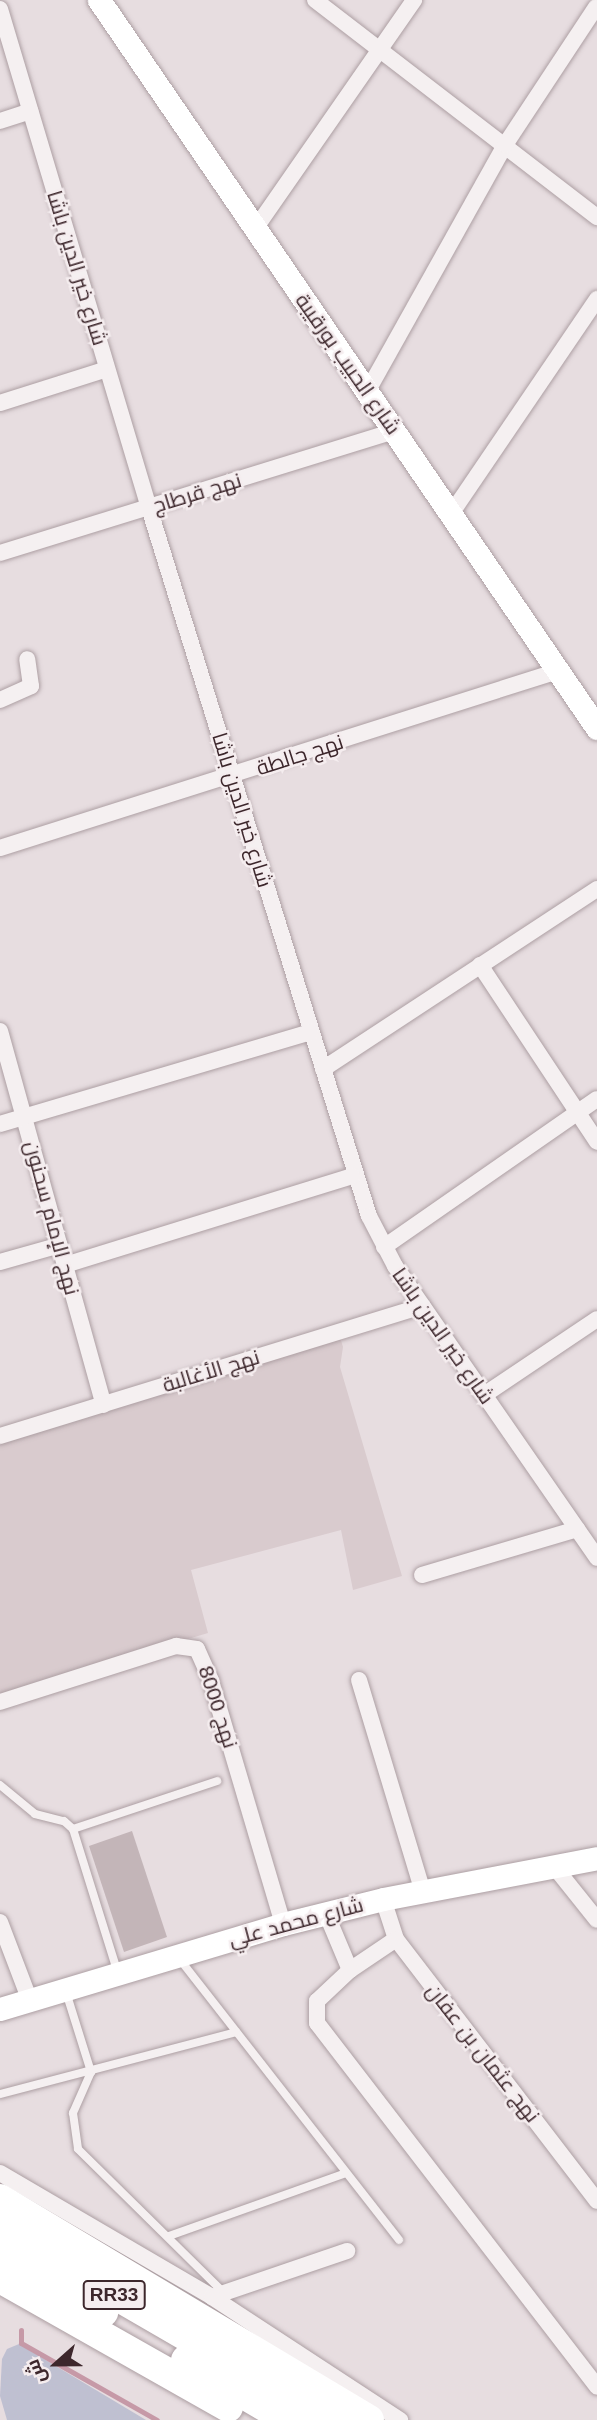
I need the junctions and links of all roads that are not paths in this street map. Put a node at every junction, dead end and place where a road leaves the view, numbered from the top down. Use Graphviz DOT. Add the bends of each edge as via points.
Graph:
graph roads {
  1 [pos="99,0"];
  2 [pos="315,0"];
  3 [pos="414,0"];
  4 [pos="586,0"];
  5 [pos="597,7"];
  6 [pos="0,9"];
  7 [pos="382,48"];
  8 [pos="30,111"];
  9 [pos="0,121"];
  10 [pos="505,145"];
  11 [pos="597,217"];
  12 [pos="255,229"];
  13 [pos="597,299"];
  14 [pos="107,369"];
  15 [pos="367,392"];
  16 [pos="0,403"];
  17 [pos="394,431"];
  18 [pos="149,508"];
  19 [pos="451,514"];
  20 [pos="0,553"];
  21 [pos="27,659"];
  22 [pos="558,671"];
  23 [pos="0,700"];
  24 [pos="597,728"];
  25 [pos="231,778"];
  26 [pos="0,848"];
  27 [pos="597,890"];
  28 [pos="481,965"];
  29 [pos="0,1031"];
  30 [pos="311,1031"];
  31 [pos="323,1069"];
  32 [pos="597,1099"];
  33 [pos="578,1112"];
  34 [pos="25,1118"];
  35 [pos="0,1124"];
  36 [pos="597,1142"];
  37 [pos="353,1176"];
  38 [pos="60,1245"];
  39 [pos="384,1247"];
  40 [pos="0,1262"];
  41 [pos="65,1265"];
  42 [pos="422,1306"];
  43 [pos="597,1319"];
  44 [pos="484,1395"];
  45 [pos="104,1405"];
  46 [pos="0,1436"];
  47 [pos="587,1536"];
  48 [pos="597,1558"];
  49 [pos="422,1575"];
  50 [pos="359,1680"];
  51 [pos="0,1702"];
  52 [pos="217,1781"];
  53 [pos="0,1785"];
  54 [pos="73,1829"];
  55 [pos="597,1858"];
  56 [pos="553,1865"];
  57 [pos="423,1892"];
  58 [pos="383,1899"];
  59 [pos="326,1913"];
  60 [pos="597,1920"];
  61 [pos="0,1922"];
  62 [pos="283,1923"];
  63 [pos="396,1939"];
  64 [pos="177,1954"];
  65 [pos="350,1970"];
  66 [pos="118,1973"];
  67 [pos="65,1990"];
  68 [pos="30,2001"];
  69 [pos="0,2009"];
  70 [pos="236,2032"];
  71 [pos="90,2072"];
  72 [pos="0,2094"];
  73 [pos="346,2173"];
  74 [pos="0,2174"];
  75 [pos="0,2199"];
  76 [pos="597,2201"];
  77 [pos="0,2228"];
  78 [pos="169,2236"];
  79 [pos="399,2240"];
  80 [pos="347,2251"];
  81 [pos="0,2253"];
  82 [pos="7,2288"];
  83 [pos="218,2295"];
  84 [pos="205,2360"];
  85 [pos="597,2387"];
  86 [pos="251,2420"];
  87 [pos="288,2420"];
  88 [pos="331,2420"];
  89 [pos="369,2420"];
  90 [pos="400,2420"];
  1 -- 12 [label="street, شارع الحبيب بورقيبة"];
  2 -- 7 [label="street"];
  3 -- 7 [label="street"];
  4 -- 5 [label="street"];
  5 -- 10 [label="street"];
  6 -- 8 [label="street, شارع خير الدين باشا"];
  7 -- 10 [label="street"];
  7 -- 12 [label="street"];
  8 -- 9 [label="street"];
  8 -- 14 [label="street, شارع خير الدين باشا"];
  10 -- 11 [label="street"];
  10 -- 15 [label="street"];
  12 -- 15 [label="street, شارع الحبيب بورقيبة"];
  13 -- 19 [label="street"];
  14 -- 16 [label="street"];
  14 -- 18 [label="street, شارع خير الدين باشا"];
  15 -- 17 [label="street, شارع الحبيب بورقيبة"];
  17 -- 18 [label="street, نهج قرطاج"];
  17 -- 19 [label="street, شارع الحبيب بورقيبة"];
  18 -- 20 [label="street, نهج قرطاج"];
  18 -- 25 [label="street, شارع خير الدين باشا"];
  19 -- 22 [label="street, شارع الحبيب بورقيبة"];
  21 -- 23 [label="street" via="31,686"];
  22 -- 24 [label="street, شارع الحبيب بورقيبة"];
  22 -- 25 [label="street, نهج جالطة"];
  25 -- 26 [label="street, نهج جالطة"];
  25 -- 30 [label="street, شارع خير الدين باشا"];
  27 -- 28 [label="street"];
  28 -- 31 [label="street"];
  28 -- 33 [label="street"];
  29 -- 34 [label="street, نهج الإمام سحنون"];
  30 -- 31 [label="street, شارع خير الدين باشا"];
  30 -- 34 [label="street"];
  31 -- 37 [label="street, شارع خير الدين باشا"];
  32 -- 33 [label="street"];
  33 -- 36 [label="street"];
  33 -- 39 [label="street"];
  34 -- 35 [label="street"];
  34 -- 38 [label="street, نهج الإمام سحنون"];
  37 -- 39 [label="street, شارع خير الدين باشا"];
  37 -- 41 [label="street"];
  38 -- 40 [label="street"];
  38 -- 41 [label="street, نهج الإمام سحنون"];
  39 -- 42 [label="street, شارع خير الدين باشا"];
  41 -- 45 [label="street, نهج الإمام سحنون"];
  42 -- 44 [label="street, شارع خير الدين باشا"];
  42 -- 45 [label="street, نهج الأغالبة"];
  43 -- 44 [label="street"];
  44 -- 47 [label="street, شارع خير الدين باشا"];
  45 -- 46 [label="street, نهج الأغالبة"];
  47 -- 48 [label="street, شارع خير الدين باشا"];
  47 -- 49 [label="street"];
  50 -- 57 [label="street"];
  51 -- 62 [label="street, نهج 8000" via="176,1646 197,1648 211,1681"];
  52 -- 54 [label="lane"];
  53 -- 54 [label="lane" via="35,1814 64,1821"];
  54 -- 66 [label="lane"];
  55 -- 56 [label="street, شارع محمد علي"];
  56 -- 57 [label="street, شارع محمد علي"];
  56 -- 60 [label="street"];
  57 -- 58 [label="street, شارع محمد علي"];
  58 -- 59 [label="street, شارع محمد علي"];
  58 -- 63 [label="street, نهج عثمان بن عفان"];
  59 -- 62 [label="street, شارع محمد علي"];
  59 -- 65 [label="street"];
  61 -- 68 [label="street"];
  62 -- 64 [label="street, شارع محمد علي"];
  63 -- 65 [label="street"];
  63 -- 76 [label="street, نهج عثمان بن عفان"];
  64 -- 66 [label="street, شارع محمد علي"];
  64 -- 70 [label="lane"];
  65 -- 85 [label="street" via="317,2001 317,2023"];
  66 -- 67 [label="street, شارع محمد علي"];
  67 -- 68 [label="street, شارع محمد علي"];
  67 -- 71 [label="lane"];
  68 -- 69 [label="street, شارع محمد علي"];
  70 -- 71 [label="lane"];
  70 -- 73 [label="lane"];
  71 -- 72 [label="lane"];
  71 -- 78 [label="lane" via="72,2113 78,2149"];
  73 -- 78 [label="lane"];
  73 -- 79 [label="lane"];
  74 -- 83 [label="street"];
  75 -- 89 [label="highway"];
  77 -- 84 [label="highway, RR33"];
  78 -- 83 [label="lane"];
  80 -- 83 [label="street"];
  81 -- 84 [label="highway, RR33"];
  82 -- 86 [label="highway"];
  83 -- 90 [label="street"];
  84 -- 87 [label="highway, RR33"];
  84 -- 88 [label="highway, RR33"];
}
